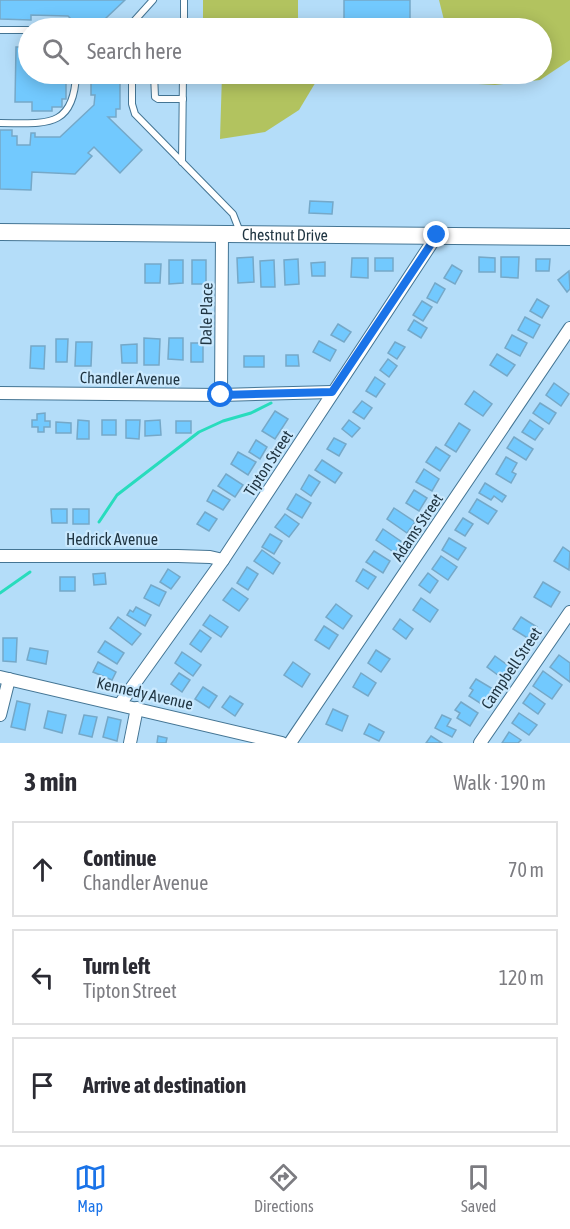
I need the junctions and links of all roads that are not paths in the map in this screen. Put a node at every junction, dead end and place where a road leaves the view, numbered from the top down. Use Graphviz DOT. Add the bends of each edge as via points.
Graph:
graph roads {
  1 [pos="153,0"];
  2 [pos="184,0"];
  3 [pos="137,18"];
  4 [pos="184,18"];
  5 [pos="0,30"];
  6 [pos="18,30"];
  7 [pos="75,84"];
  8 [pos="132,84"];
  9 [pos="154,84"];
  10 [pos="183,84"];
  11 [pos="183,99"];
  12 [pos="0,123"];
  13 [pos="182,162"];
  14 [pos="0,232"];
  15 [pos="240,233"];
  16 [pos="222,234"];
  17 [pos="437,235"];
  18 [pos="570,237"];
  19 [pos="570,328"];
  20 [pos="332,392"];
  21 [pos="0,393"];
  22 [pos="221,395"];
  23 [pos="0,556"];
  24 [pos="223,560"];
  25 [pos="570,612"];
  26 [pos="4,678"];
  27 [pos="120,704"];
  28 [pos="137,708"];
  29 [pos="0,715"];
  30 [pos="130,743"];
  31 [pos="282,743"];
  32 [pos="290,743"];
  33 [pos="480,743"];
  1 -- 3 [label="lane"];
  2 -- 4 [label="lane"];
  5 -- 6 [label="lane"];
  7 -- 12 [label="lane" via="72,101 57,118 42,123"];
  8 -- 13 [label="lane" via="135,114"];
  9 -- 11 [label="lane" via="158,99"];
  10 -- 11 [label="lane"];
  11 -- 13 [label="lane"];
  13 -- 15 [label="lane" via="233,214"];
  14 -- 16 [label="street, Chestnut Drive"];
  15 -- 16 [label="street, Chestnut Drive"];
  15 -- 17 [label="street, Chestnut Drive"];
  16 -- 22 [label="street, Dale Place"];
  17 -- 18 [label="street, Chestnut Drive"];
  17 -- 20 [label="street, Tipton Street"];
  19 -- 32 [label="street, Adams Street"];
  20 -- 22 [label="street, Chandler Avenue"];
  20 -- 24 [label="street, Tipton Street"];
  21 -- 22 [label="street, Chandler Avenue"];
  23 -- 24 [label="street, Hedrick Avenue" via="210,556"];
  24 -- 27 [label="street, Tipton Street"];
  25 -- 33 [label="street, Campbell Street"];
  26 -- 27 [label="street, Kennedy Avenue"];
  26 -- 29 [label="street"];
  27 -- 28 [label="street, Kennedy Avenue"];
  28 -- 30 [label="street"];
  28 -- 31 [label="street, Kennedy Avenue"];
}
